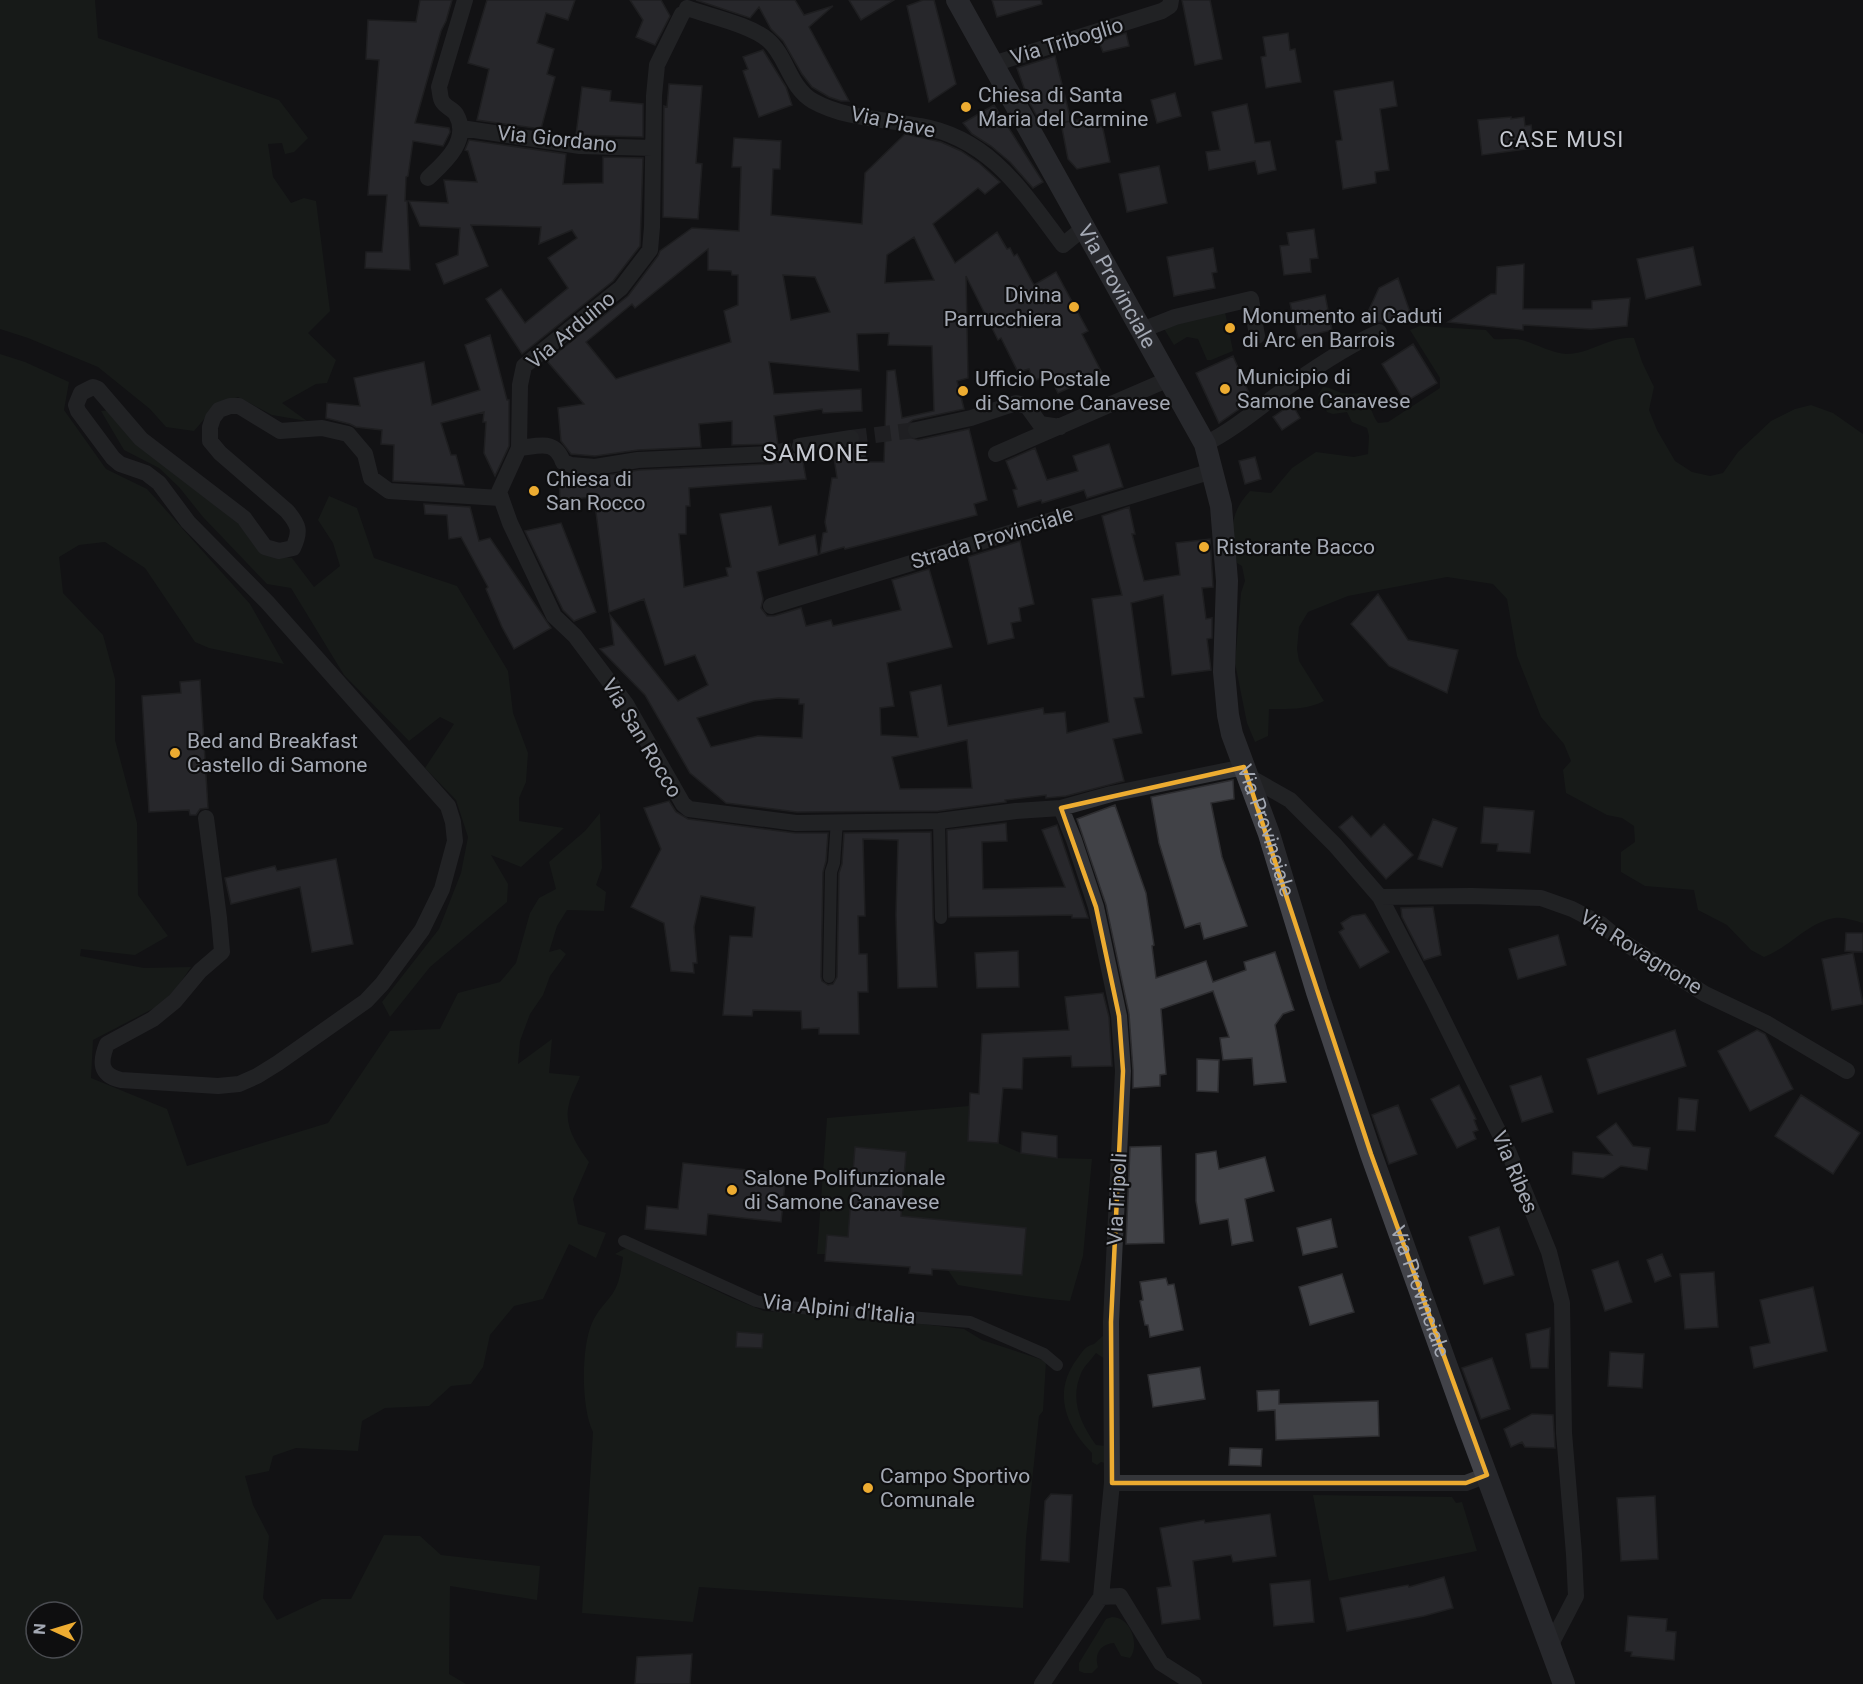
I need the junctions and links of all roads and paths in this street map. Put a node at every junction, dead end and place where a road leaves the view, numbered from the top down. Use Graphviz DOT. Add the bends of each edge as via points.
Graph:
graph roads {
  1 [pos="465,0"];
  2 [pos="957,0"];
  3 [pos="1171,0"];
  4 [pos="684,6"];
  5 [pos="993,64"];
  6 [pos="461,128"];
  7 [pos="653,148"];
  8 [pos="428,178"];
  9 [pos="1085,227"];
  10 [pos="1142,330"];
  11 [pos="1378,332"];
  12 [pos="1257,336"];
  13 [pos="1169,379"];
  14 [pos="1060,427"];
  15 [pos="916,430"];
  16 [pos="851,438"];
  17 [pos="1205,444"];
  18 [pos="801,446"];
  19 [pos="519,448"];
  20 [pos="772,454"];
  21 [pos="996,454"];
  22 [pos="1212,471"];
  23 [pos="500,498"];
  24 [pos="771,606"];
  25 [pos="1245,771"];
  26 [pos="1061,808"];
  27 [pos="206,818"];
  28 [pos="837,821"];
  29 [pos="939,821"];
  30 [pos="1380,897"];
  31 [pos="941,918"];
  32 [pos="829,976"];
  33 [pos="1848,1071"];
  34 [pos="624,1241"];
  35 [pos="1057,1365"];
  36 [pos="1487,1475"];
  37 [pos="1112,1483"];
  38 [pos="1101,1598"];
  39 [pos="1550,1646"];
  40 [pos="1042,1684"];
  41 [pos="1194,1684"];
  42 [pos="1564,1684"];
  1 -- 6 [label="street" via="439,87 442,101 456,113"];
  2 -- 5 [label="main road, Via Provinciale"];
  3 -- 5 [label="street, Via Triboglio" via="1170,6 1162,11"];
  4 -- 7 [label="street, Via Arduino" via="657,65"];
  4 -- 9 [label="street, Via Piave" via="757,32 770,41 802,94 821,105 871,119 922,126 976,146 1012,178 1063,245"];
  5 -- 9 [label="main road, Via Provinciale"];
  6 -- 7 [label="street, Via Giordano" via="580,146"];
  6 -- 8 [label="street" via="456,147"];
  7 -- 19 [label="street, Via Arduino" via="650,250 621,288 524,366"];
  9 -- 10 [label="main road, Via Provinciale"];
  10 -- 12 [label="street" via="1175,317 1251,298"];
  10 -- 13 [label="main road, Via Provinciale"];
  11 -- 17 [label="street" via="1292,384 1225,434"];
  13 -- 14 [label="street"];
  13 -- 17 [label="main road, Via Provinciale"];
  14 -- 15 [label="street" via="1040,424 1027,406 1016,403"];
  14 -- 21 [label="street"];
  16 -- 18 [label="street"];
  17 -- 22 [label="main road, Via Provinciale"];
  19 -- 20 [label="street" via="555,447 563,462 595,467 638,460"];
  19 -- 23 [label="street, Via Arduino" via="499,492"];
  22 -- 24 [label="street, Strada Provinciale"];
  22 -- 25 [label="main road, Via Provinciale" via="1221,506 1227,581 1224,672 1228,716"];
  23 -- 27 [label="street" via="389,490 371,478 364,454 348,434 322,428 280,430 239,406 219,410 210,427 210,441 296,522 299,535 293,548 279,551 265,547 244,518 141,439 98,389 93,387 81,393 76,405 80,416 113,458 159,483 188,522 267,602 448,806 455,841 442,889 422,930 382,984 342,1019 239,1084 111,1078 102,1063 107,1044 175,1001 222,952"];
  23 -- 28 [label="street, Via San Rocco" via="554,616 575,636 627,704 683,804 689,809 796,823"];
  25 -- 26 [label="street" via="1111,794"];
  25 -- 30 [label="street, Via Ribes" via="1290,800"];
  25 -- 36 [label="main road, Via Provinciale" via="1269,834 1371,1154"];
  26 -- 29 [label="street"];
  26 -- 37 [label="street, Via Tripoli" via="1096,907 1119,1016 1123,1071 1111,1322"];
  28 -- 29 [label="street"];
  28 -- 32 [label="street" via="831,872"];
  29 -- 31 [label="street"];
  30 -- 33 [label="street, Via Rovagnone" via="1541,898 1572,909 1706,994 1766,1023"];
  30 -- 39 [label="street, Via Ribes" via="1509,1153 1549,1252 1562,1303 1564,1433 1576,1596"];
  34 -- 35 [label="street, Via Alpini d'Italia" via="756,1301 970,1322 1044,1354"];
  36 -- 37 [label="street" via="1466,1482"];
  36 -- 39 [label="main road, Via Provinciale"];
  37 -- 38 [label="street, Via Tripoli"];
  38 -- 40 [label="street, Via Tripoli"];
  38 -- 41 [label="street" via="1120,1596 1161,1663"];
  39 -- 42 [label="main road, Via Provinciale"];
}
